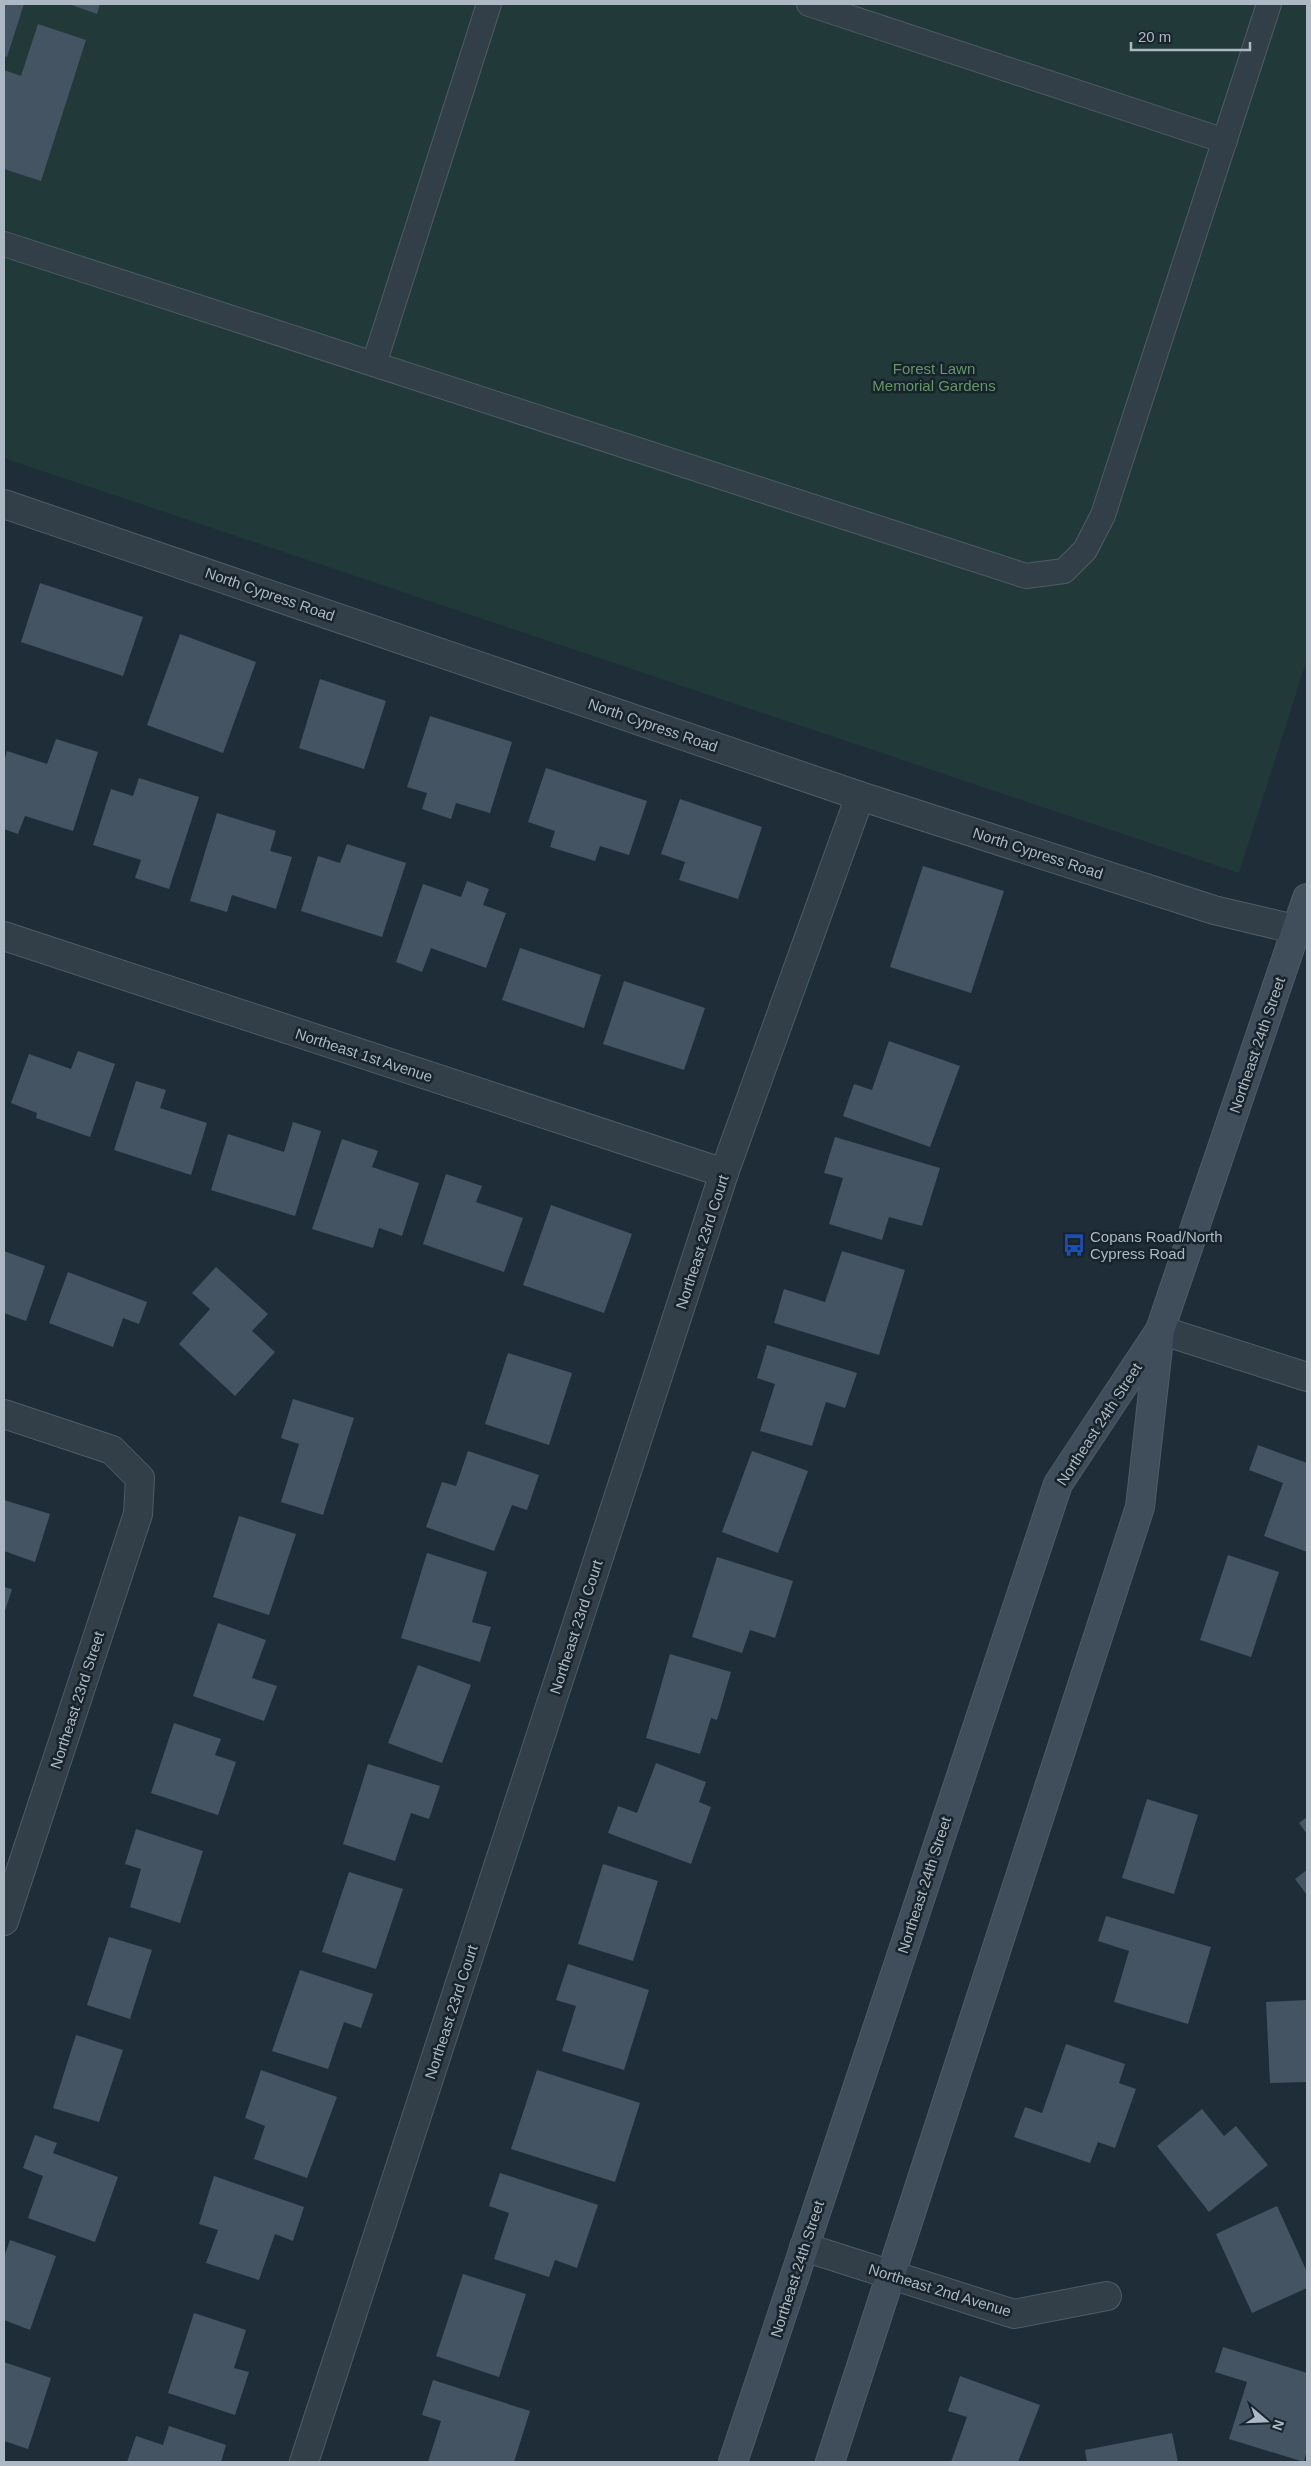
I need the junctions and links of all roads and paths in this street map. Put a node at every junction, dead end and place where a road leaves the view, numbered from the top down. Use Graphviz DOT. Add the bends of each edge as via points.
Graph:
graph roads {
  1 [pos="489,4"];
  2 [pos="809,4"];
  3 [pos="1269,4"];
  4 [pos="1225,141"];
  5 [pos="4,244"];
  6 [pos="374,364"];
  7 [pos="4,504"];
  8 [pos="860,796"];
  9 [pos="1307,898"];
  10 [pos="1302,931"];
  11 [pos="4,936"];
  12 [pos="724,1173"];
  13 [pos="1160,1330"];
  14 [pos="1307,1377"];
  15 [pos="4,1414"];
  16 [pos="4,1921"];
  17 [pos="804,2247"];
  18 [pos="889,2275"];
  19 [pos="1107,2296"];
  20 [pos="304,2462"];
  21 [pos="733,2462"];
  22 [pos="830,2462"];
  1 -- 6 [label="lane"];
  2 -- 4 [label="lane"];
  3 -- 4 [label="lane"];
  4 -- 6 [label="lane" via="1103,515 1085,550 1064,571 1026,576"];
  5 -- 6 [label="lane"];
  7 -- 8 [label="street, North Cypress Road"];
  8 -- 10 [label="street, North Cypress Road" via="1214,910"];
  8 -- 12 [label="street, Northeast 23rd Court"];
  9 -- 10 [label="main road, Northeast 24th Street"];
  10 -- 13 [label="main road, Northeast 24th Street"];
  11 -- 12 [label="street, Northeast 1st Avenue"];
  12 -- 20 [label="street, Northeast 23rd Court"];
  13 -- 14 [label="street"];
  13 -- 17 [label="main road, Northeast 24th Street" via="1058,1484"];
  13 -- 18 [label="main road, Northeast 24th Street" via="1140,1507"];
  15 -- 16 [label="street, Northeast 23rd Street" via="112,1450 140,1478 138,1514"];
  17 -- 18 [label="street, Northeast 2nd Avenue"];
  17 -- 21 [label="main road, Northeast 24th Street"];
  18 -- 19 [label="street, Northeast 2nd Avenue" via="1014,2314"];
  18 -- 22 [label="main road, Northeast 24th Street"];
}
